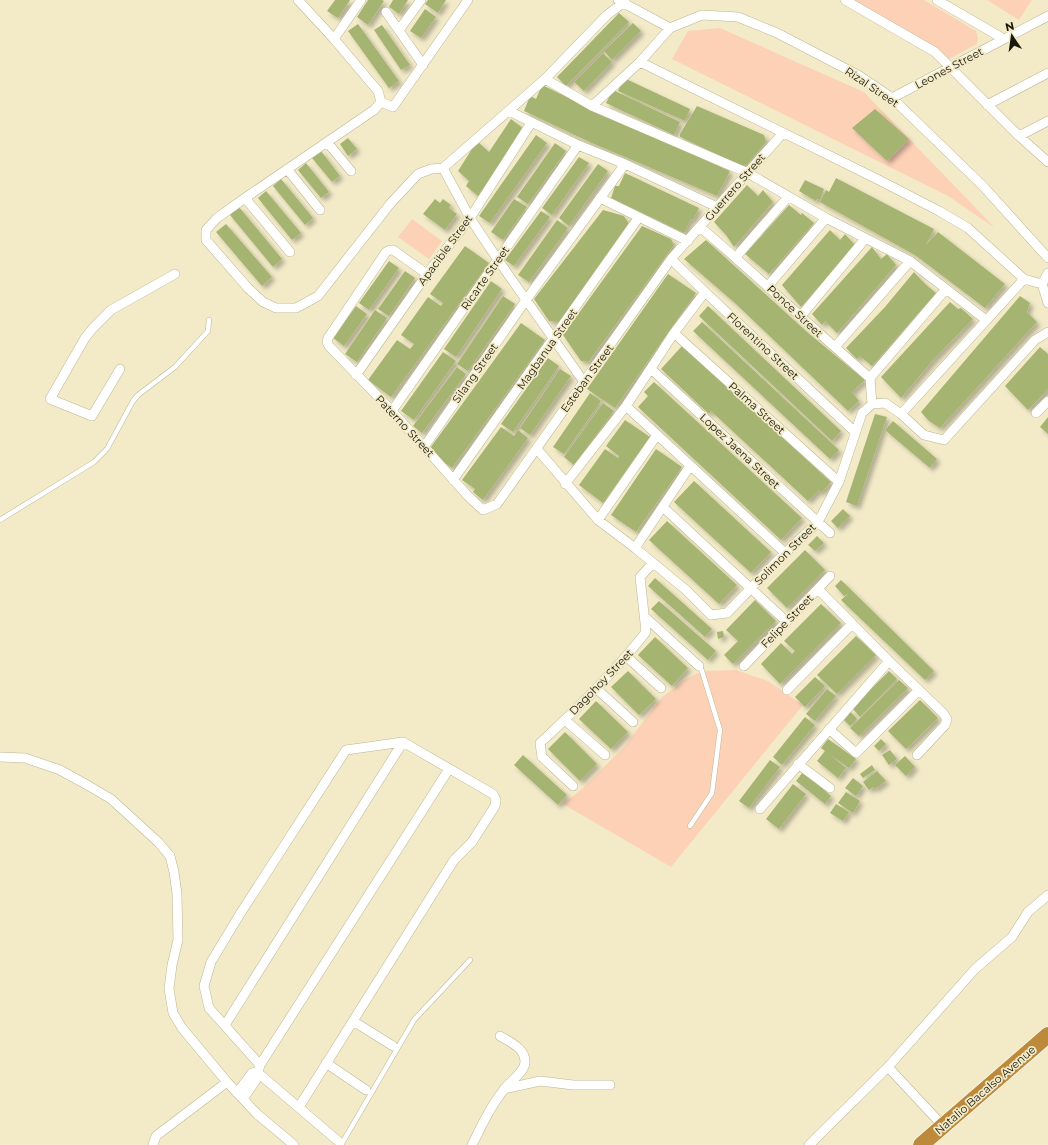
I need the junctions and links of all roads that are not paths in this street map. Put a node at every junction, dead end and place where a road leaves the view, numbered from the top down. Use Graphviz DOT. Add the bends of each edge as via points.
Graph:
graph roads {
  1 [pos="361,0"];
  2 [pos="421,0"];
  3 [pos="468,0"];
  4 [pos="845,0"];
  5 [pos="937,0"];
  6 [pos="300,1"];
  7 [pos="622,1"];
  8 [pos="386,12"];
  9 [pos="1048,16"];
  10 [pos="670,28"];
  11 [pos="399,30"];
  12 [pos="334,39"];
  13 [pos="1004,39"];
  14 [pos="640,62"];
  15 [pos="423,65"];
  16 [pos="950,67"];
  17 [pos="1048,73"];
  18 [pos="546,79"];
  19 [pos="892,98"];
  20 [pos="381,102"];
  21 [pos="988,105"];
  22 [pos="592,106"];
  23 [pos="509,111"];
  24 [pos="1048,121"];
  25 [pos="531,123"];
  26 [pos="783,133"];
  27 [pos="1019,136"];
  28 [pos="327,142"];
  29 [pos="578,144"];
  30 [pos="1048,162"];
  31 [pos="625,164"];
  32 [pos="443,168"];
  33 [pos="287,169"];
  34 [pos="351,171"];
  35 [pos="748,172"];
  36 [pos="788,197"];
  37 [pos="245,198"];
  38 [pos="600,198"];
  39 [pos="717,207"];
  40 [pos="320,210"];
  41 [pos="639,217"];
  42 [pos="470,218"];
  43 [pos="826,218"];
  44 [pos="700,227"];
  45 [pos="865,239"];
  46 [pos="688,241"];
  47 [pos="290,252"];
  48 [pos="736,257"];
  49 [pos="1048,258"];
  50 [pos="672,259"];
  51 [pos="498,260"];
  52 [pos="910,262"];
  53 [pos="1048,273"];
  54 [pos="175,274"];
  55 [pos="427,274"];
  56 [pos="1024,279"];
  57 [pos="1042,284"];
  58 [pos="768,286"];
  59 [pos="946,289"];
  60 [pos="705,292"];
  61 [pos="1047,298"];
  62 [pos="526,300"];
  63 [pos="800,317"];
  64 [pos="209,320"];
  65 [pos="986,320"];
  66 [pos="1048,332"];
  67 [pos="674,333"];
  68 [pos="554,340"];
  69 [pos="834,347"];
  70 [pos="120,369"];
  71 [pos="651,369"];
  72 [pos="356,375"];
  73 [pos="870,378"];
  74 [pos="584,382"];
  75 [pos="1048,401"];
  76 [pos="872,404"];
  77 [pos="626,406"];
  78 [pos="392,411"];
  79 [pos="901,414"];
  80 [pos="1036,414"];
  81 [pos="855,432"];
  82 [pos="657,435"];
  83 [pos="424,447"];
  84 [pos="537,449"];
  85 [pos="690,466"];
  86 [pos="454,480"];
  87 [pos="839,482"];
  88 [pos="565,484"];
  89 [pos="664,508"];
  90 [pos="483,510"];
  91 [pos="0,520"];
  92 [pos="598,520"];
  93 [pos="818,522"];
  94 [pos="830,533"];
  95 [pos="635,548"];
  96 [pos="785,553"];
  97 [pos="653,563"];
  98 [pos="830,576"];
  99 [pos="751,588"];
  100 [pos="818,589"];
  101 [pos="644,617"];
  102 [pos="786,621"];
  103 [pos="852,624"];
  104 [pos="627,657"];
  105 [pos="889,661"];
  106 [pos="699,666"];
  107 [pos="744,666"];
  108 [pos="661,688"];
  109 [pos="596,689"];
  110 [pos="787,690"];
  111 [pos="919,690"];
  112 [pos="565,720"];
  113 [pos="633,722"];
  114 [pos="829,728"];
  115 [pos="403,742"];
  116 [pos="918,754"];
  117 [pos="605,755"];
  118 [pos="0,757"];
  119 [pos="798,764"];
  120 [pos="448,769"];
  121 [pos="573,786"];
  122 [pos="830,788"];
  123 [pos="760,809"];
  124 [pos="690,826"];
  125 [pos="1048,895"];
  126 [pos="470,960"];
  127 [pos="353,1021"];
  128 [pos="225,1025"];
  129 [pos="1048,1035"];
  130 [pos="500,1036"];
  131 [pos="393,1046"];
  132 [pos="326,1063"];
  133 [pos="888,1067"];
  134 [pos="259,1068"];
  135 [pos="227,1082"];
  136 [pos="610,1085"];
  137 [pos="504,1089"];
  138 [pos="366,1090"];
  139 [pos="240,1096"];
  140 [pos="298,1107"];
  141 [pos="943,1126"];
  142 [pos="340,1143"];
  143 [pos="153,1145"];
  144 [pos="294,1145"];
  145 [pos="472,1145"];
  146 [pos="809,1145"];
  147 [pos="921,1145"];
  1 -- 12 [label="street"];
  2 -- 11 [label="street"];
  3 -- 15 [label="street"];
  4 -- 16 [label="street" via="935,52"];
  5 -- 13 [label="street"];
  6 -- 12 [label="street"];
  7 -- 10 [label="street"];
  7 -- 18 [label="street"];
  8 -- 11 [label="street"];
  9 -- 13 [label="street, Leones Street"];
  10 -- 14 [label="street"];
  10 -- 19 [label="street, Rizal Street" via="702,15 738,17 777,33 858,75"];
  11 -- 15 [label="street"];
  12 -- 20 [label="street" via="378,91"];
  13 -- 16 [label="street, Leones Street"];
  14 -- 22 [label="street"];
  14 -- 26 [label="street"];
  15 -- 20 [label="street" via="393,107"];
  16 -- 19 [label="street, Leones Street"];
  16 -- 21 [label="street"];
  17 -- 21 [label="street"];
  18 -- 22 [label="street"];
  18 -- 23 [label="street"];
  19 -- 49 [label="street, Rizal Street" via="982,185"];
  20 -- 28 [label="street" via="374,110"];
  21 -- 27 [label="street"];
  22 -- 35 [label="street"];
  23 -- 25 [label="street"];
  23 -- 32 [label="street"];
  24 -- 27 [label="street"];
  25 -- 29 [label="street"];
  25 -- 42 [label="street, Apacible Street"];
  26 -- 35 [label="street, Guerrero Street"];
  26 -- 56 [label="street" via="880,180 968,228"];
  27 -- 30 [label="street"];
  28 -- 33 [label="street"];
  28 -- 34 [label="street"];
  29 -- 31 [label="street"];
  29 -- 51 [label="street, Ricarte Street"];
  31 -- 38 [label="street, Silang Street"];
  31 -- 39 [label="street"];
  32 -- 37 [label="street" via="418,174 390,204 318,296 296,308 276,308 263,302 206,240 206,230 217,218"];
  32 -- 42 [label="street"];
  33 -- 37 [label="street"];
  33 -- 40 [label="street"];
  35 -- 36 [label="street"];
  35 -- 39 [label="street, Guerrero Street"];
  36 -- 43 [label="street"];
  36 -- 48 [label="street"];
  37 -- 47 [label="street"];
  38 -- 41 [label="street"];
  38 -- 62 [label="street, Silang Street"];
  39 -- 44 [label="street, Guerrero Street"];
  41 -- 46 [label="street"];
  41 -- 68 [label="street, Magbanua Street"];
  42 -- 51 [label="street"];
  42 -- 55 [label="street, Apacible Street"];
  43 -- 45 [label="street"];
  43 -- 58 [label="street"];
  44 -- 46 [label="street, Guerrero Street"];
  44 -- 48 [label="street, Ponce Street"];
  45 -- 52 [label="street"];
  45 -- 63 [label="street"];
  46 -- 50 [label="street, Esteban Street"];
  48 -- 58 [label="street, Ponce Street"];
  50 -- 60 [label="street, Florentino Street"];
  50 -- 74 [label="street, Esteban Street"];
  51 -- 62 [label="street"];
  51 -- 78 [label="street, Ricarte Street"];
  52 -- 59 [label="street"];
  52 -- 69 [label="street"];
  53 -- 57 [label="street"];
  54 -- 70 [label="street" via="111,310 85,338 50,398 92,416"];
  55 -- 72 [label="street, Apacible Street"];
  55 -- 72 [label="street, Paterno Street" via="393,250 386,252 327,342"];
  56 -- 57 [label="street"];
  56 -- 65 [label="street"];
  57 -- 61 [label="street"];
  58 -- 63 [label="street, Ponce Street"];
  59 -- 65 [label="street"];
  59 -- 73 [label="street"];
  60 -- 67 [label="street"];
  60 -- 81 [label="street, Florentino Street"];
  62 -- 68 [label="street"];
  62 -- 83 [label="street, Silang Street"];
  63 -- 69 [label="street, Ponce Street"];
  64 -- 91 [label="lane" via="208,331 175,368 133,401 106,449 94,462"];
  65 -- 79 [label="street"];
  66 -- 79 [label="street" via="1035,340 944,440 924,435"];
  67 -- 71 [label="street"];
  67 -- 87 [label="street, Palma Street"];
  68 -- 74 [label="street"];
  68 -- 86 [label="street, Magbanua Street"];
  69 -- 73 [label="street, Ponce Street"];
  71 -- 77 [label="street"];
  71 -- 93 [label="street, Lopez Jaena Street"];
  72 -- 78 [label="street, Paterno Street"];
  73 -- 76 [label="street"];
  74 -- 84 [label="street, Esteban Street"];
  75 -- 80 [label="street"];
  76 -- 79 [label="street" via="885,403"];
  76 -- 81 [label="street, Solimon Street" via="862,413"];
  77 -- 82 [label="street"];
  77 -- 88 [label="street"];
  78 -- 83 [label="street, Paterno Street"];
  81 -- 87 [label="street, Solimon Street"];
  82 -- 85 [label="street"];
  82 -- 92 [label="street"];
  83 -- 86 [label="street, Paterno Street"];
  84 -- 88 [label="street, Solimon Street"];
  84 -- 90 [label="street, Esteban Street" via="497,504"];
  85 -- 89 [label="street"];
  85 -- 96 [label="street"];
  86 -- 90 [label="street, Paterno Street"];
  87 -- 93 [label="street, Solimon Street"];
  88 -- 92 [label="street, Solimon Street"];
  89 -- 95 [label="street"];
  89 -- 99 [label="street"];
  92 -- 95 [label="street, Solimon Street"];
  93 -- 94 [label="street, Lopez Jaena Street"];
  93 -- 96 [label="street, Solimon Street"];
  95 -- 97 [label="street, Solimon Street"];
  96 -- 99 [label="street, Solimon Street"];
  97 -- 99 [label="street, Solimon Street" via="711,615 727,613"];
  97 -- 101 [label="street, Dagohoy Street" via="640,577"];
  98 -- 100 [label="street, Felipe Street"];
  99 -- 102 [label="street"];
  100 -- 102 [label="street, Felipe Street"];
  100 -- 103 [label="street"];
  101 -- 104 [label="street, Dagohoy Street" via="646,632"];
  101 -- 106 [label="street"];
  102 -- 107 [label="street, Felipe Street"];
  103 -- 105 [label="street"];
  103 -- 110 [label="street"];
  104 -- 108 [label="street"];
  104 -- 109 [label="street, Dagohoy Street"];
  105 -- 111 [label="street"];
  105 -- 114 [label="street"];
  106 -- 124 [label="lane" via="720,730 712,793"];
  109 -- 112 [label="street, Dagohoy Street"];
  109 -- 113 [label="street"];
  111 -- 114 [label="street" via="856,752"];
  111 -- 116 [label="street" via="944,713 947,719 945,725"];
  112 -- 117 [label="street"];
  112 -- 121 [label="street, Dagohoy Street" via="540,743 542,757"];
  114 -- 119 [label="street"];
  115 -- 120 [label="street"];
  115 -- 128 [label="street"];
  115 -- 128 [label="street" via="346,750 240,914 211,962 204,986 209,1008"];
  118 -- 135 [label="street" via="24,758 60,770 89,786 122,808 170,856 177,894 178,940 169,989 172,1013"];
  119 -- 122 [label="street"];
  119 -- 123 [label="street"];
  120 -- 127 [label="street" via="494,794 495,806 472,842 454,860"];
  120 -- 134 [label="street"];
  125 -- 133 [label="street" via="1028,912 1012,937 975,969"];
  126 -- 142 [label="lane" via="414,1020"];
  127 -- 131 [label="street"];
  127 -- 132 [label="street"];
  128 -- 134 [label="street"];
  129 -- 141 [label="highway, Natalio Bacalso Avenue"];
  130 -- 137 [label="street" via="519,1048 525,1062 524,1068"];
  132 -- 138 [label="street"];
  132 -- 140 [label="street"];
  133 -- 141 [label="street"];
  133 -- 146 [label="street"];
  134 -- 139 [label="street" via="252,1074"];
  134 -- 140 [label="street"];
  135 -- 139 [label="street"];
  135 -- 143 [label="street" via="156,1136"];
  136 -- 137 [label="street" via="573,1085 540,1081"];
  137 -- 145 [label="street"];
  139 -- 144 [label="street"];
  140 -- 142 [label="street"];
  141 -- 147 [label="highway, Natalio Bacalso Avenue"];
}
